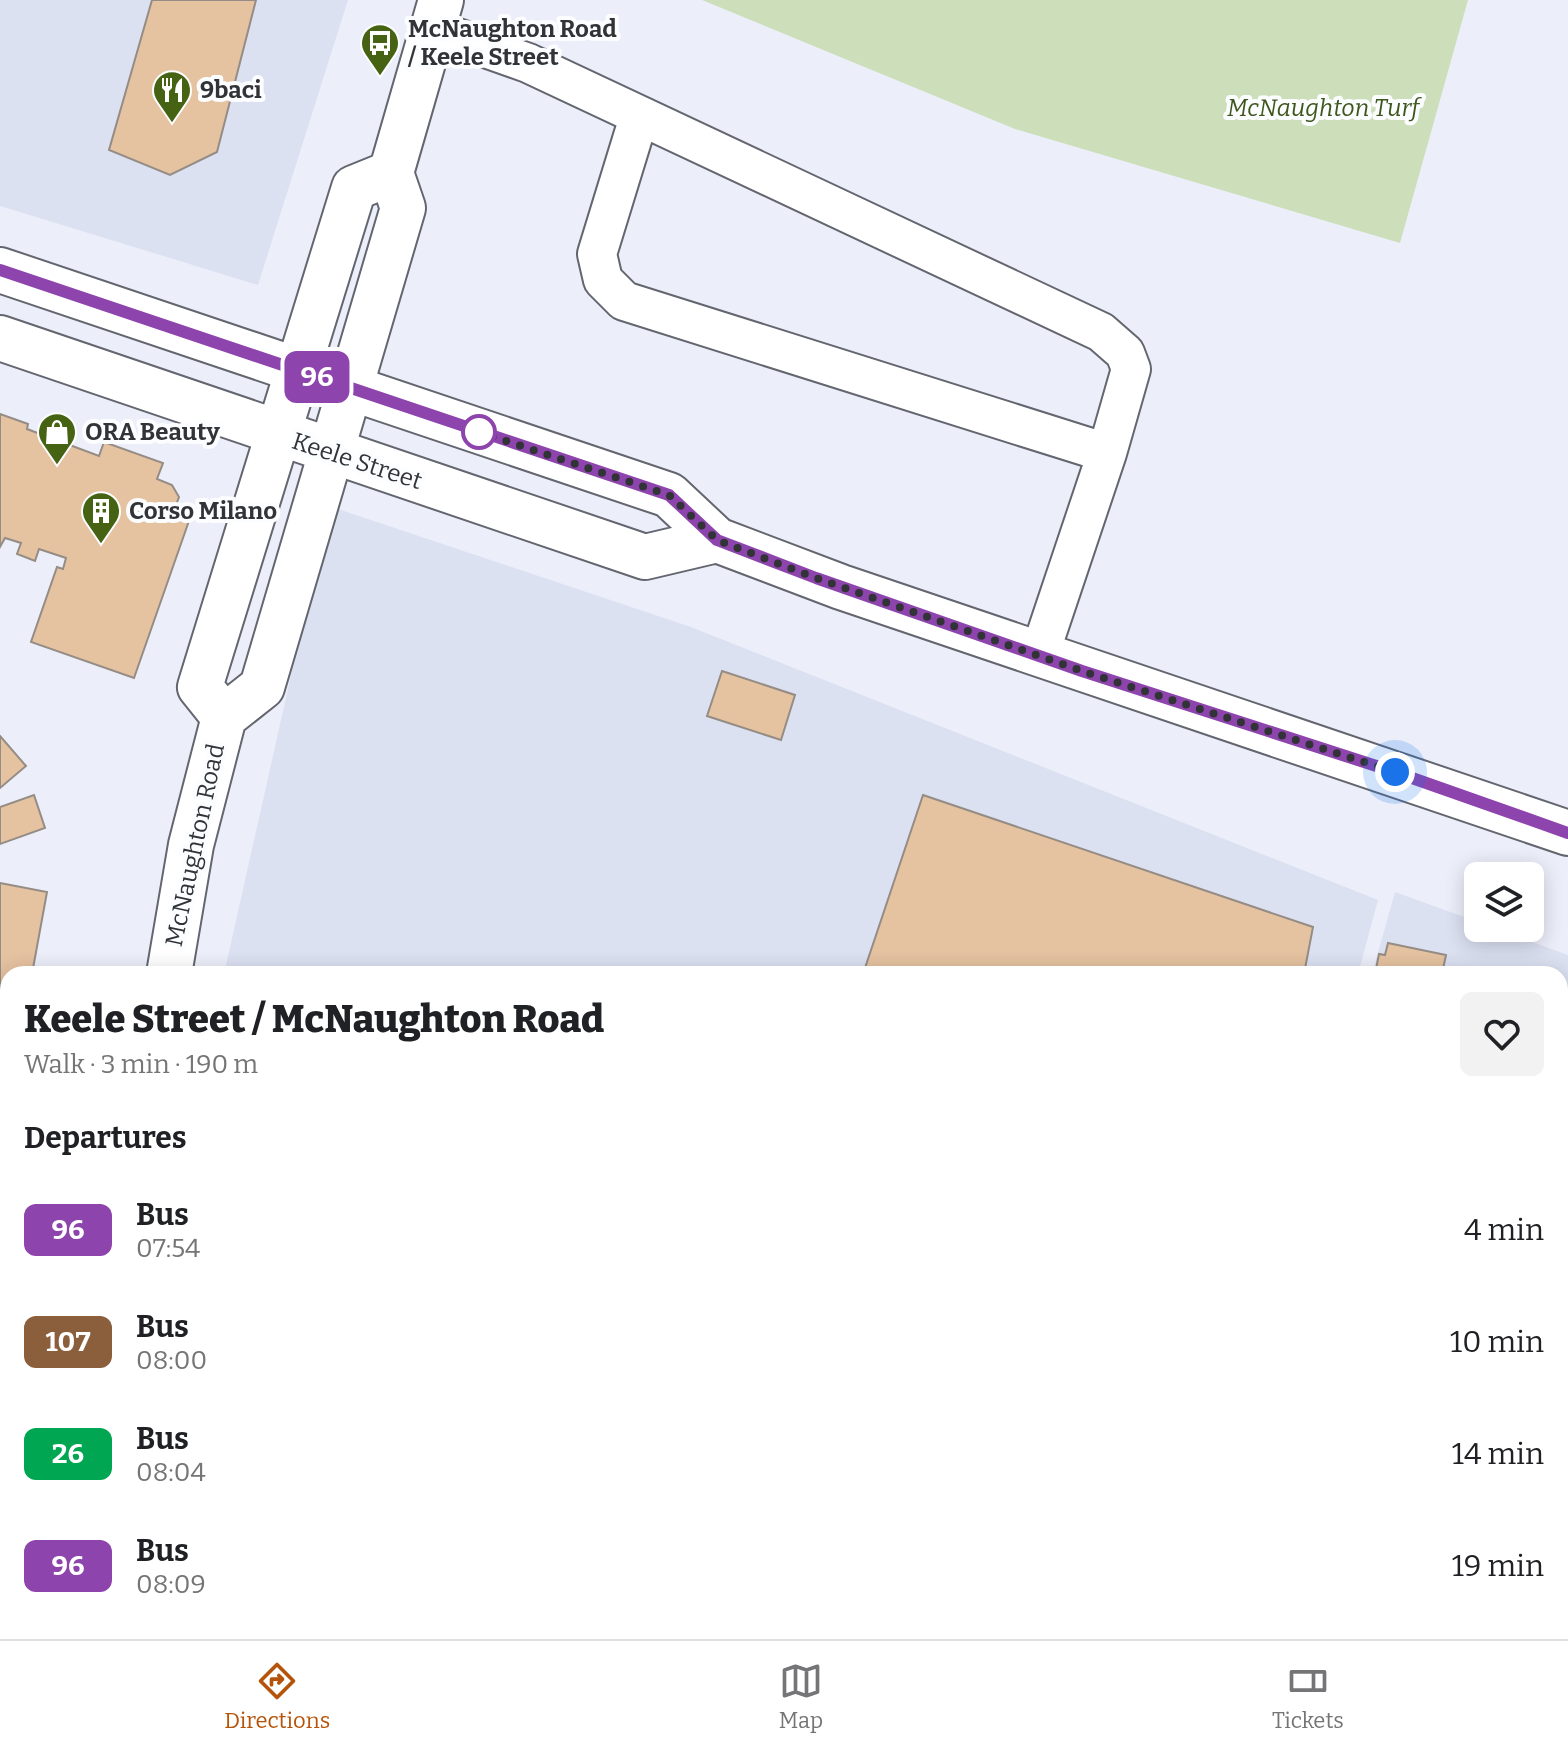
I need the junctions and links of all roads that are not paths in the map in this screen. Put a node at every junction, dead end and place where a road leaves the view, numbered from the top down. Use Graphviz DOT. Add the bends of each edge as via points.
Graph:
graph roads {
  1 [pos="436,15"];
  2 [pos="639,117"];
  3 [pos="391,173"];
  4 [pos="0,270"];
  5 [pos="0,338"];
  6 [pos="296,370"];
  7 [pos="348,389"];
  8 [pos="277,434"];
  9 [pos="329,451"];
  10 [pos="1107,453"];
  11 [pos="717,540"];
  12 [pos="1039,656"];
  13 [pos="224,717"];
  14 [pos="1568,833"];
  15 [pos="170,966"];
  1 -- 2 [label="street"];
  1 -- 3 [label="main road"];
  2 -- 10 [label="street" via="1101,332 1125,353 1131,369"];
  2 -- 10 [label="street" via="597,254 603,280 624,301"];
  3 -- 6 [label="main road, McNaughton Road" via="354,188"];
  3 -- 7 [label="main road, McNaughton Road" via="403,208"];
  4 -- 6 [label="main road"];
  5 -- 8 [label="main road, Keele Street"];
  6 -- 7 [label="main road"];
  6 -- 8 [label="main road, McNaughton Road"];
  7 -- 9 [label="main road, McNaughton Road"];
  7 -- 11 [label="main road" via="669,495"];
  8 -- 9 [label="main road, Keele Street"];
  8 -- 13 [label="main road, McNaughton Road" via="200,687"];
  9 -- 11 [label="main road, Keele Street" via="645,557"];
  9 -- 13 [label="main road, McNaughton Road" via="262,687"];
  10 -- 12 [label="street"];
  11 -- 12 [label="main road"];
  12 -- 14 [label="main road"];
  13 -- 15 [label="main road, McNaughton Road" via="191,845"];
}
